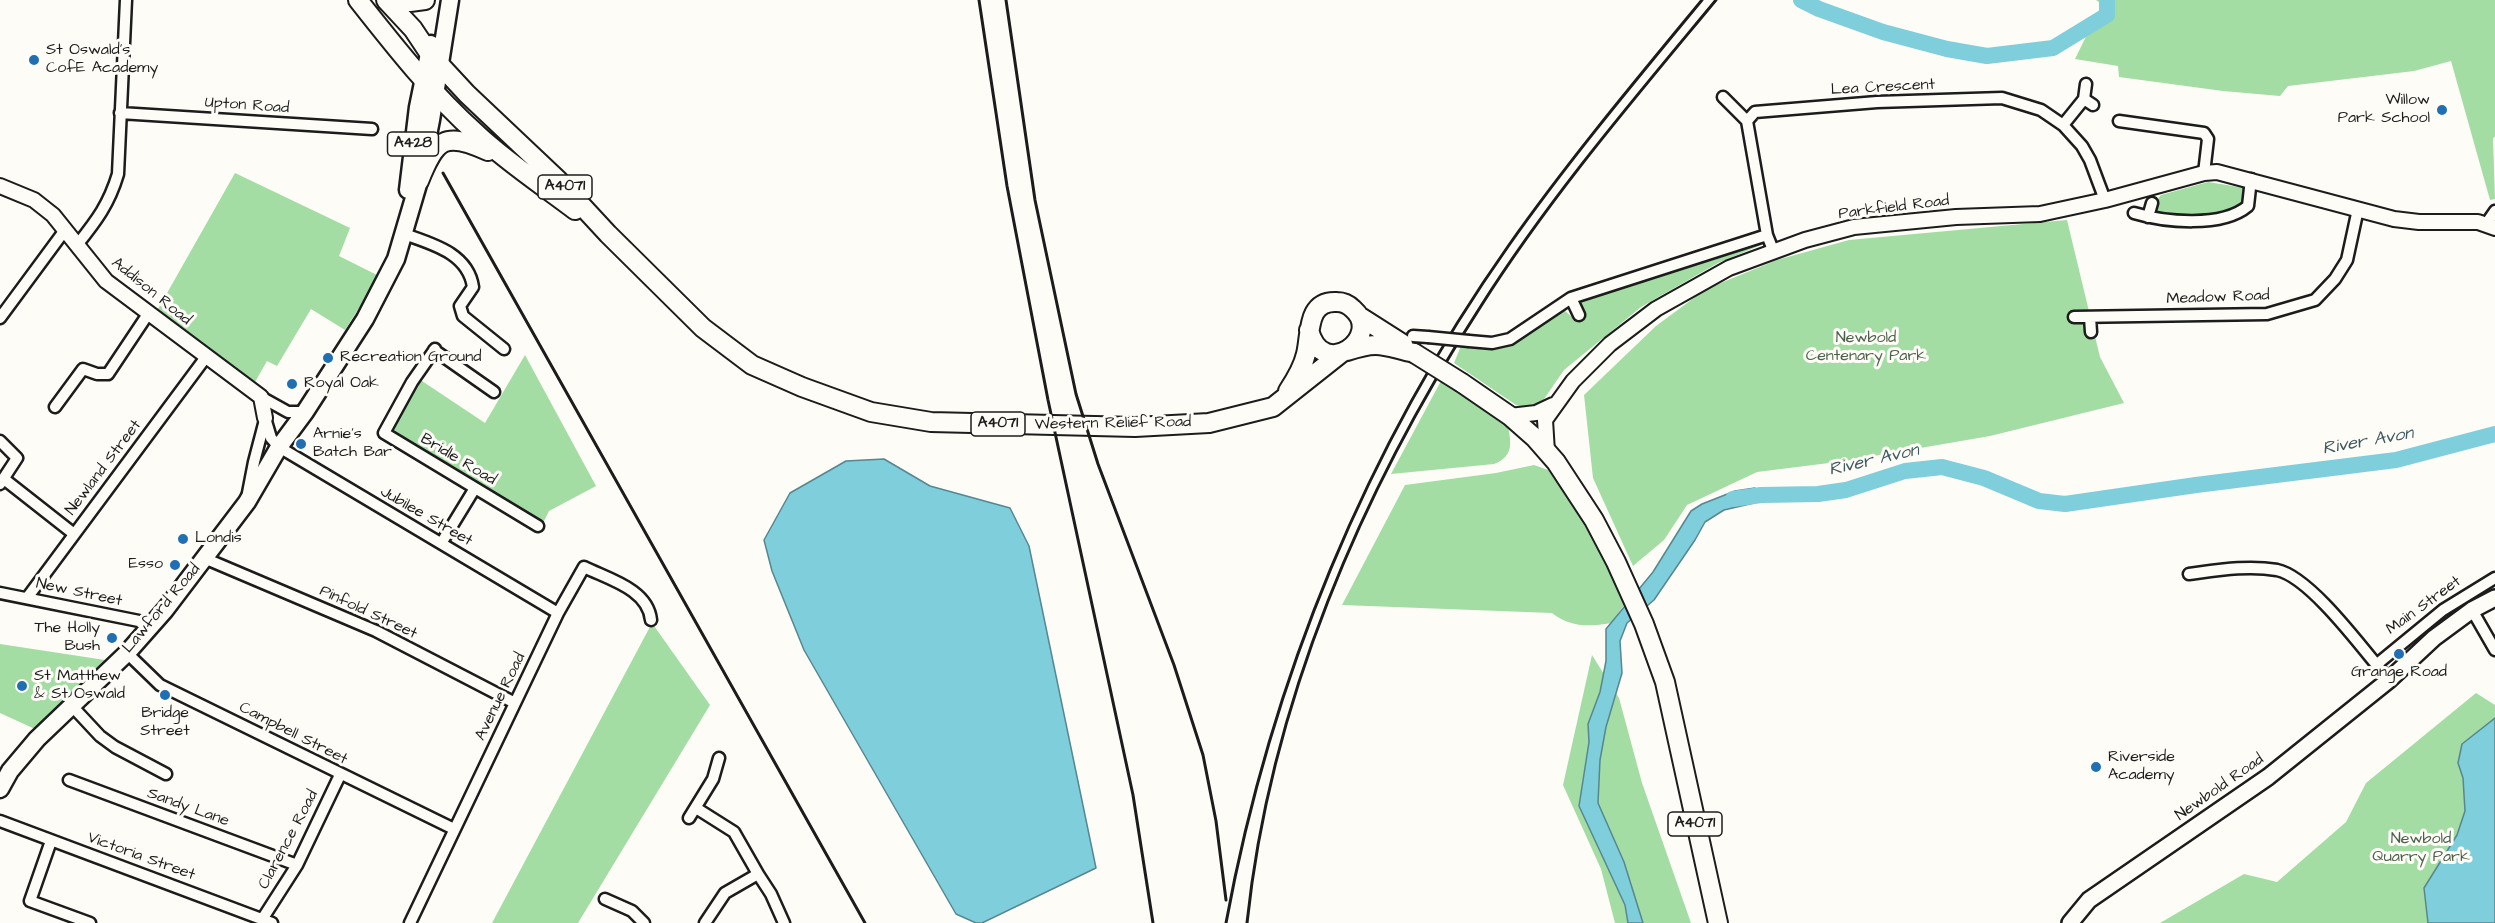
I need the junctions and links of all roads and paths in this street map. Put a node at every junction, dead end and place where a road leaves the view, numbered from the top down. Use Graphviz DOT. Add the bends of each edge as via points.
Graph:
graph roads {
  1 [pos="126,0"];
  2 [pos="358,0"];
  3 [pos="373,0"];
  4 [pos="386,0"];
  5 [pos="400,0"];
  6 [pos="424,0"];
  7 [pos="441,0"];
  8 [pos="450,0"];
  9 [pos="432,71"];
  10 [pos="2086,84"];
  11 [pos="1723,98"];
  12 [pos="120,113"];
  13 [pos="1747,121"];
  14 [pos="2119,121"];
  15 [pos="2063,125"];
  16 [pos="372,129"];
  17 [pos="504,157"];
  18 [pos="2204,173"];
  19 [pos="2251,179"];
  20 [pos="419,181"];
  21 [pos="0,186"];
  22 [pos="2105,200"];
  23 [pos="2152,203"];
  24 [pos="567,204"];
  25 [pos="2358,209"];
  26 [pos="2495,211"];
  27 [pos="2134,213"];
  28 [pos="2148,217"];
  29 [pos="2491,226"];
  30 [pos="405,229"];
  31 [pos="65,230"];
  32 [pos="608,234"];
  33 [pos="1767,235"];
  34 [pos="77,244"];
  35 [pos="1773,250"];
  36 [pos="1571,298"];
  37 [pos="147,314"];
  38 [pos="1359,315"];
  39 [pos="1579,315"];
  40 [pos="2074,316"];
  41 [pos="2090,317"];
  42 [pos="0,318"];
  43 [pos="1309,330"];
  44 [pos="2091,332"];
  45 [pos="1410,347"];
  46 [pos="504,349"];
  47 [pos="1344,352"];
  48 [pos="206,357"];
  49 [pos="494,392"];
  50 [pos="261,397"];
  51 [pos="1280,402"];
  52 [pos="1554,404"];
  53 [pos="55,406"];
  54 [pos="305,412"];
  55 [pos="1510,416"];
  56 [pos="265,418"];
  57 [pos="0,441"];
  58 [pos="279,447"];
  59 [pos="1547,452"];
  60 [pos="2,482"];
  61 [pos="475,488"];
  62 [pos="247,502"];
  63 [pos="538,526"];
  64 [pos="74,534"];
  65 [pos="442,542"];
  66 [pos="204,558"];
  67 [pos="2190,574"];
  68 [pos="2495,578"];
  69 [pos="0,593"];
  70 [pos="27,598"];
  71 [pos="2495,598"];
  72 [pos="2472,610"];
  73 [pos="558,613"];
  74 [pos="651,620"];
  75 [pos="149,629"];
  76 [pos="2495,650"];
  77 [pos="127,653"];
  78 [pos="2376,665"];
  79 [pos="2388,680"];
  80 [pos="515,703"];
  81 [pos="72,706"];
  82 [pos="719,758"];
  83 [pos="166,774"];
  84 [pos="340,775"];
  85 [pos="69,780"];
  86 [pos="0,789"];
  87 [pos="696,808"];
  88 [pos="689,818"];
  89 [pos="0,821"];
  90 [pos="453,829"];
  91 [pos="51,841"];
  92 [pos="297,865"];
  93 [pos="758,874"];
  94 [pos="605,899"];
  95 [pos="267,920"];
  96 [pos="411,922"];
  97 [pos="90,923"];
  98 [pos="644,923"];
  99 [pos="705,923"];
  100 [pos="784,923"];
  101 [pos="1718,923"];
  102 [pos="2070,923"];
  1 -- 12 [label="street"];
  2 -- 9 [label="highway, Western Relief Road / A4071" via="398,52"];
  3 -- 9 [label="highway"];
  4 -- 9 [label="highway, Western Relief Road / A4071" via="413,29"];
  5 -- 6 [label="highway"];
  7 -- 9 [label="main road, Lawford Road / A428"];
  8 -- 9 [label="main road, Lawford Road / A428"];
  9 -- 17 [label="highway, Western Relief Road / A4071"];
  9 -- 20 [label="main road, Lawford Road / A428"];
  9 -- 24 [label="highway"];
  9 -- 30 [label="main road, Lawford Road / A428" via="408,179"];
  9 -- 32 [label="highway, Western Relief Road / A4071" via="467,94 558,180"];
  10 -- 15 [label="street" via="2089,102"];
  11 -- 13 [label="street"];
  12 -- 16 [label="street, Upton Road"];
  12 -- 34 [label="street" via="118,174 111,197"];
  13 -- 15 [label="street, Lea Crescent" via="1755,112 1877,102 2002,98 2041,110"];
  13 -- 33 [label="street"];
  14 -- 18 [label="street" via="2204,133 2208,139"];
  15 -- 22 [label="street, Lea Crescent" via="2090,160"];
  17 -- 20 [label="highway" via="460,140 447,142 433,150"];
  17 -- 24 [label="highway, Western Relief Road / A4071"];
  18 -- 19 [label="street, Parkfield Road"];
  18 -- 22 [label="street, Parkfield Road"];
  19 -- 25 [label="street, Parkfield Road"];
  19 -- 28 [label="street" via="2248,206 2242,211 2186,222"];
  20 -- 30 [label="main road, Lawford Road / A428"];
  21 -- 31 [label="street, Addison Road" via="34,200"];
  22 -- 35 [label="street, Parkfield Road" via="2040,214 1854,227"];
  23 -- 28 [label="street"];
  24 -- 32 [label="highway, Western Relief Road / A4071"];
  25 -- 29 [label="street, Parkfield Road" via="2419,222 2458,220"];
  25 -- 41 [label="street, Meadow Road" via="2346,260 2315,300 2267,314"];
  26 -- 29 [label="street"];
  27 -- 28 [label="street"];
  30 -- 46 [label="street" via="457,257 473,287 460,306 463,316"];
  30 -- 54 [label="main road, Lawford Road / A428" via="396,259 376,299"];
  31 -- 34 [label="street, Addison Road"];
  31 -- 42 [label="street"];
  32 -- 51 [label="highway, Western Relief Road / A4071" via="703,328 734,353 802,387 871,412 931,422 1135,427 1209,423 1257,412"];
  33 -- 35 [label="street"];
  33 -- 36 [label="street"];
  34 -- 37 [label="street, Addison Road" via="106,281"];
  35 -- 52 [label="street, Parkfield Road" via="1729,268 1656,309 1610,344"];
  36 -- 39 [label="street"];
  36 -- 45 [label="street, bridge" via="1510,339 1492,344 1428,337"];
  37 -- 48 [label="street, Addison Road"];
  37 -- 53 [label="street" via="108,374 79,366"];
  38 -- 43 [label="highway, A4071" via="1347,305 1330,302 1315,311"];
  38 -- 45 [label="highway, Western Relief Road / A4071"];
  38 -- 47 [label="highway, A4071" via="1361,333 1355,345"];
  40 -- 41 [label="street, Meadow Road"];
  41 -- 44 [label="street"];
  43 -- 47 [label="highway" via="1316,346 1323,351"];
  43 -- 51 [label="highway, A4071" via="1303,363"];
  45 -- 47 [label="highway, Western Relief Road / A4071" via="1375,344"];
  45 -- 55 [label="highway, Western Relief Road / A4071, bridge"];
  47 -- 51 [label="highway, Western Relief Road / A4071"];
  48 -- 50 [label="street, Addison Road"];
  48 -- 64 [label="street, Newland Street"];
  49 -- 61 [label="street, Bridle Road" via="434,349 384,433"];
  50 -- 54 [label="street, Addison Road" via="288,412"];
  50 -- 56 [label="street"];
  52 -- 55 [label="street" via="1536,413"];
  52 -- 59 [label="street, Parkfield Road" via="1545,420"];
  54 -- 58 [label="main road, Lawford Road / A428"];
  55 -- 59 [label="highway, Western Relief Road / A4071"];
  56 -- 58 [label="street" via="270,438"];
  56 -- 62 [label="street"];
  57 -- 60 [label="street" via="17,458"];
  58 -- 62 [label="main road, Lawford Road / A428"];
  58 -- 65 [label="street, Jubilee Street"];
  59 -- 101 [label="highway, Western Relief Road / A4071" via="1594,520 1654,651 1675,724"];
  60 -- 64 [label="street"];
  61 -- 63 [label="street, Bridle Road"];
  61 -- 65 [label="street"];
  62 -- 66 [label="main road, Lawford Road / A428"];
  64 -- 70 [label="street, Newland Street"];
  65 -- 73 [label="street, Jubilee Street"];
  66 -- 75 [label="main road, Lawford Road / A428"];
  66 -- 80 [label="street, Pinfold Street" via="376,631"];
  67 -- 78 [label="street" via="2245,567 2280,571 2308,586"];
  68 -- 78 [label="street, Main Street" via="2443,609"];
  69 -- 70 [label="street, New Street"];
  70 -- 75 [label="street, New Street" via="140,621"];
  71 -- 72 [label="main road, Main Street"];
  72 -- 76 [label="street"];
  72 -- 79 [label="main road, Main Street"];
  73 -- 74 [label="street, Avenue Road" via="584,567 638,594 650,611"];
  73 -- 80 [label="street, Avenue Road"];
  75 -- 77 [label="main road, Lawford Road / A428"];
  77 -- 81 [label="main road, Lawford Road / A428"];
  77 -- 84 [label="street, Campbell Street" via="160,685"];
  78 -- 79 [label="street"];
  79 -- 102 [label="main road, Newbold Road" via="2268,777 2089,900"];
  80 -- 90 [label="street, Avenue Road"];
  81 -- 83 [label="street" via="115,747"];
  81 -- 86 [label="main road, Lawford Road / A428" via="36,739"];
  82 -- 87 [label="street" via="713,779"];
  84 -- 90 [label="street, Campbell Street"];
  84 -- 92 [label="street, Clarence Road"];
  85 -- 92 [label="street, Sandy Lane"];
  87 -- 88 [label="street"];
  87 -- 93 [label="street" via="734,832"];
  89 -- 91 [label="street, Victoria Street"];
  90 -- 96 [label="street, Avenue Road"];
  91 -- 95 [label="street, Victoria Street"];
  91 -- 97 [label="street" via="30,901"];
  92 -- 95 [label="street, Clarence Road"];
  93 -- 99 [label="street" via="725,893"];
  93 -- 100 [label="street"];
  94 -- 98 [label="street" via="617,910 632,910"];
}
